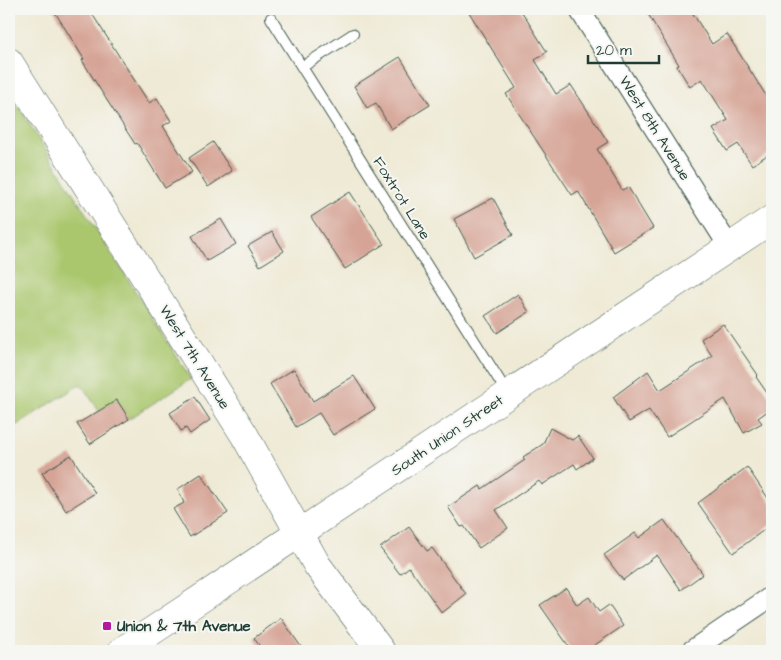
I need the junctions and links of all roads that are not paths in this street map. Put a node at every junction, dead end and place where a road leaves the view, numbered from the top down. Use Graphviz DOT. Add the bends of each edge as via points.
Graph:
graph roads {
  1 [pos="579,9"];
  2 [pos="271,18"];
  3 [pos="353,34"];
  4 [pos="9,62"];
  5 [pos="302,67"];
  6 [pos="772,219"];
  7 [pos="730,248"];
  8 [pos="508,394"];
  9 [pos="300,533"];
  10 [pos="772,596"];
  11 [pos="122,651"];
  12 [pos="381,651"];
  13 [pos="691,651"];
  1 -- 7 [label="street, West 8th Avenue"];
  2 -- 5 [label="lane, Foxtrot Lane"];
  3 -- 5 [label="lane"];
  4 -- 9 [label="main road, West 7th Avenue" via="245,436"];
  5 -- 8 [label="lane, Foxtrot Lane"];
  6 -- 7 [label="main road, South Union Street"];
  7 -- 8 [label="main road, South Union Street"];
  8 -- 9 [label="main road, South Union Street"];
  9 -- 11 [label="main road, South Union Street"];
  9 -- 12 [label="main road, West 7th Avenue" via="318,565"];
  10 -- 13 [label="street"];
}
